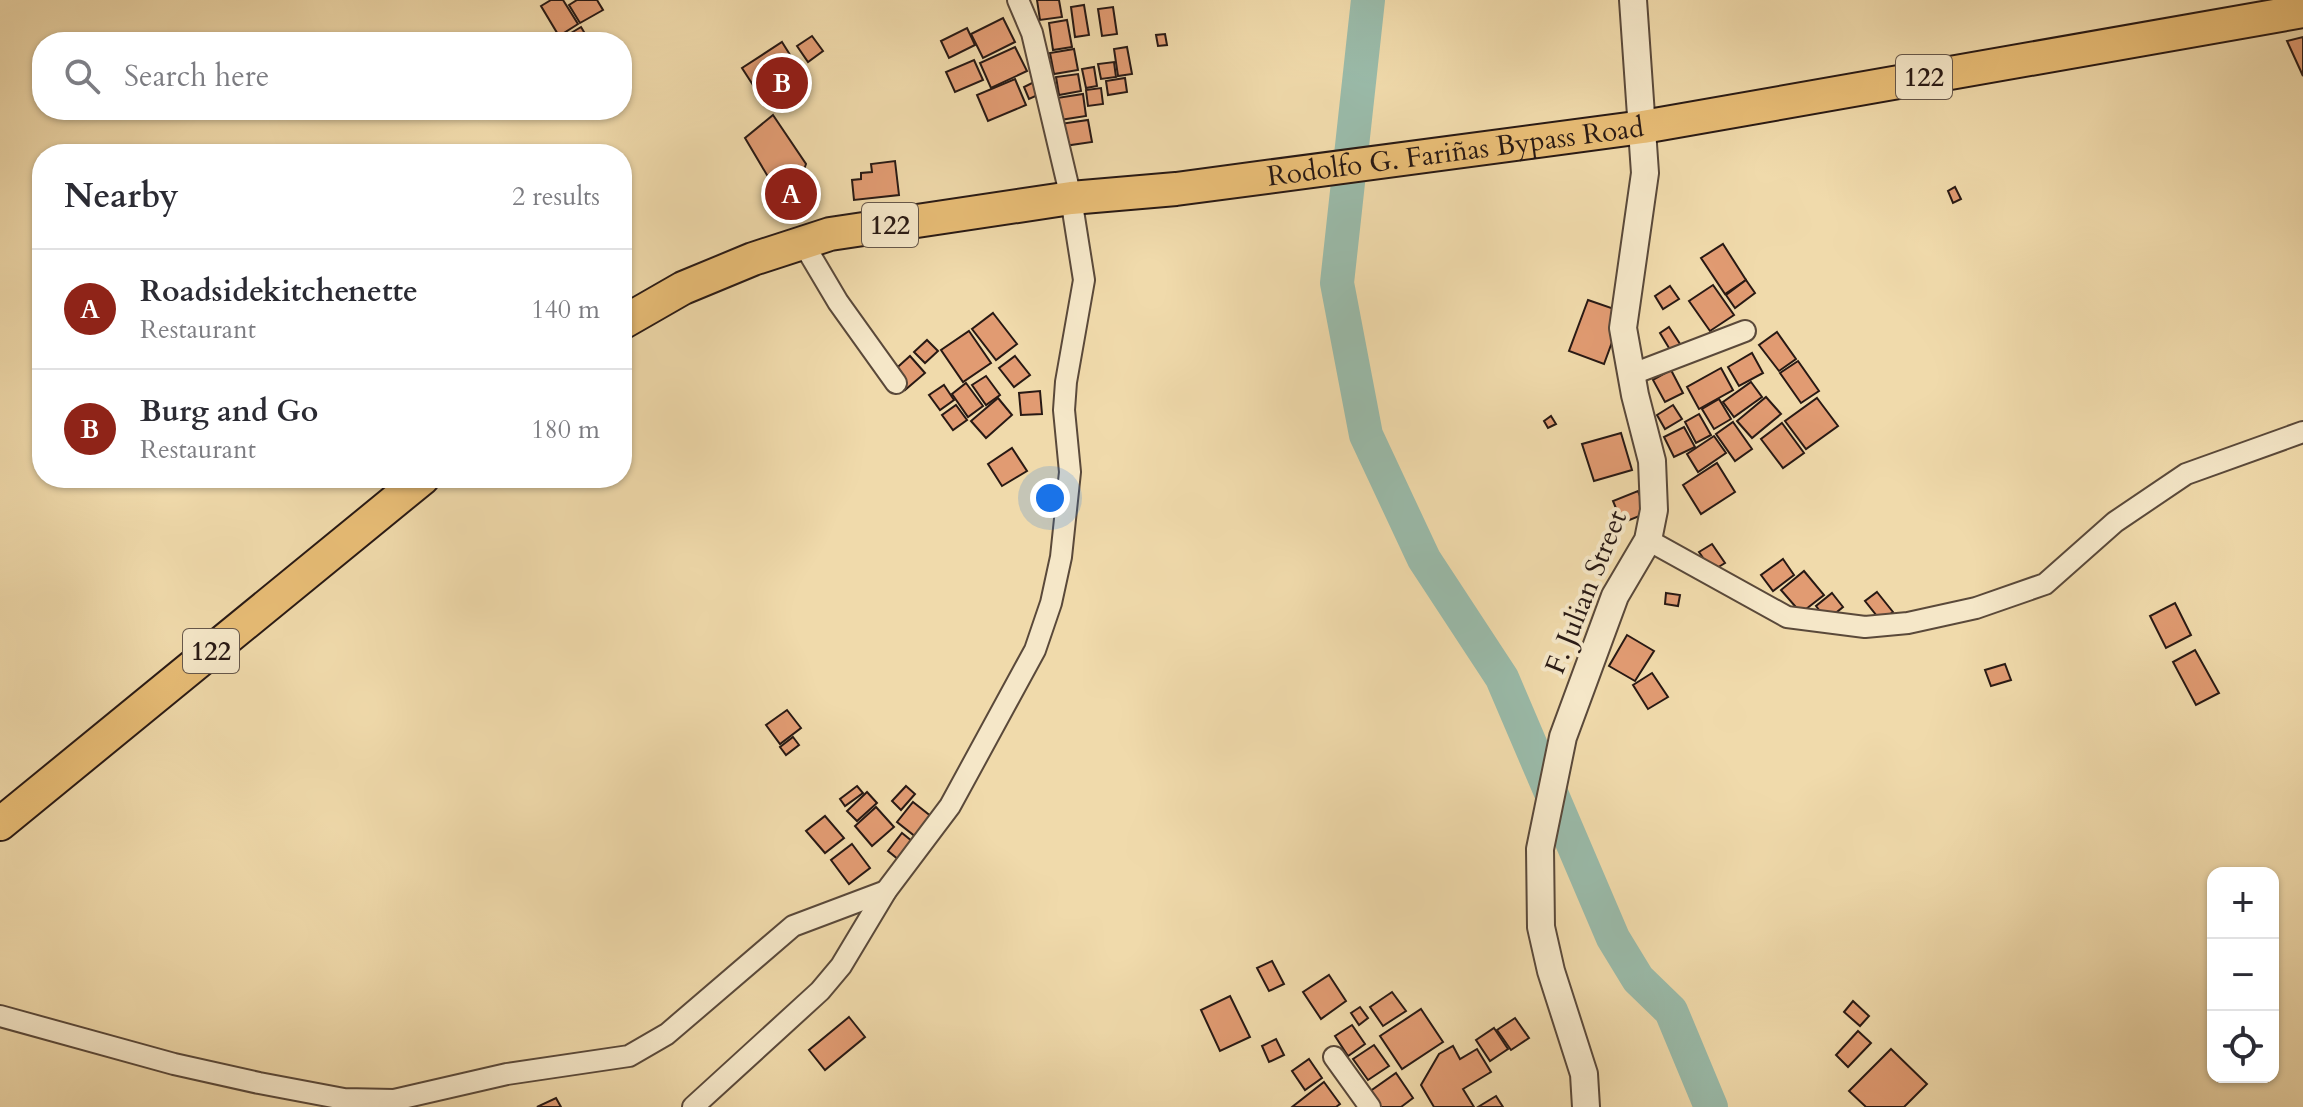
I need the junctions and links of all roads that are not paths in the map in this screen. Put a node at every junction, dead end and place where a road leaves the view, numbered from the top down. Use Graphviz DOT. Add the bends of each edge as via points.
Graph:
graph roads {
  1 [pos="1018,0"];
  2 [pos="1633,0"];
  3 [pos="2303,11"];
  4 [pos="1643,127"];
  5 [pos="1071,198"];
  6 [pos="803,243"];
  7 [pos="632,317"];
  8 [pos="1745,331"];
  9 [pos="1630,375"];
  10 [pos="896,383"];
  11 [pos="2303,432"];
  12 [pos="411,488"];
  13 [pos="1648,540"];
  14 [pos="0,824"];
  15 [pos="886,891"];
  16 [pos="0,1016"];
  17 [pos="1334,1057"];
  18 [pos="693,1107"];
  19 [pos="1370,1107"];
  20 [pos="1586,1107"];
  1 -- 5 [label="street" via="1032,33"];
  2 -- 4 [label="street, F. Julian Street"];
  3 -- 4 [label="main road, Rodolfo G. Fariñas Bypass Road / 122"];
  4 -- 5 [label="main road, Rodolfo G. Fariñas Bypass Road / 122" via="1176,189"];
  4 -- 9 [label="street, F. Julian Street" via="1644,188 1623,328"];
  5 -- 6 [label="main road, Rodolfo G. Fariñas Bypass Road / 122" via="830,234"];
  5 -- 15 [label="street" via="1084,280 1066,382 1070,472 1051,603 1029,662 957,793"];
  6 -- 7 [label="main road, Rodolfo G. Fariñas Bypass Road / 122" via="683,288"];
  6 -- 10 [label="street"];
  8 -- 9 [label="street"];
  9 -- 13 [label="street, F. Julian Street" via="1655,488"];
  11 -- 13 [label="street" via="2186,474 2115,522 2045,584 1976,608 1908,623 1865,627 1787,617"];
  12 -- 14 [label="main road, 122"];
  13 -- 20 [label="street, F. Julian Street" via="1615,596 1563,737 1540,849 1541,927 1584,1074"];
  15 -- 16 [label="street" via="793,926 667,1034 629,1056 507,1074 394,1100 344,1099 259,1083"];
  15 -- 18 [label="street" via="820,991"];
  17 -- 19 [label="street"];
}
